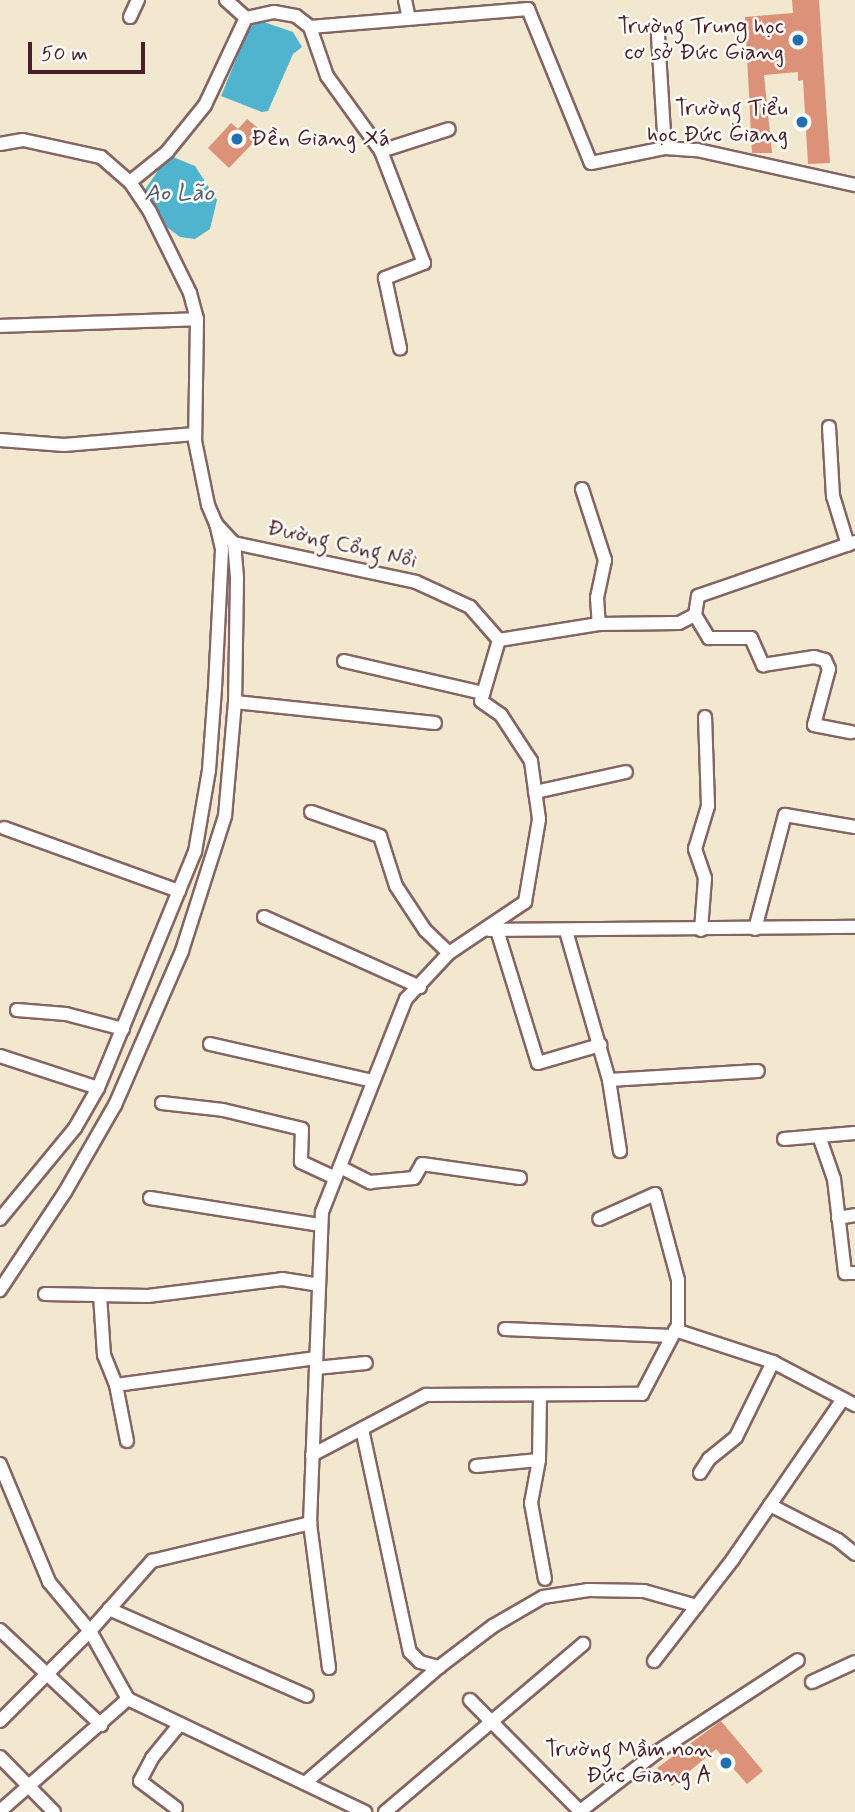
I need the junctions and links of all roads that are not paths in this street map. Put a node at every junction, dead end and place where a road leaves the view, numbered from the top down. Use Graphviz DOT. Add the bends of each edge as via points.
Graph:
graph roads {
  1 [pos="138,0"];
  2 [pos="226,0"];
  3 [pos="405,0"];
  4 [pos="130,17"];
  5 [pos="246,18"];
  6 [pos="409,19"];
  7 [pos="310,27"];
  8 [pos="658,35"];
  9 [pos="449,129"];
  10 [pos="0,144"];
  11 [pos="665,148"];
  12 [pos="381,151"];
  13 [pos="131,182"];
  14 [pos="855,185"];
  15 [pos="197,319"];
  16 [pos="0,326"];
  17 [pos="400,348"];
  18 [pos="829,426"];
  19 [pos="195,434"];
  20 [pos="0,440"];
  21 [pos="582,489"];
  22 [pos="216,524"];
  23 [pos="234,543"];
  24 [pos="852,544"];
  25 [pos="695,615"];
  26 [pos="598,624"];
  27 [pos="499,640"];
  28 [pos="344,661"];
  29 [pos="483,692"];
  30 [pos="235,702"];
  31 [pos="705,717"];
  32 [pos="435,723"];
  33 [pos="851,732"];
  34 [pos="626,772"];
  35 [pos="536,792"];
  36 [pos="311,812"];
  37 [pos="855,827"];
  38 [pos="4,828"];
  39 [pos="179,891"];
  40 [pos="264,917"];
  41 [pos="755,929"];
  42 [pos="493,930"];
  43 [pos="701,930"];
  44 [pos="855,930"];
  45 [pos="566,931"];
  46 [pos="449,953"];
  47 [pos="420,987"];
  48 [pos="17,1010"];
  49 [pos="123,1029"];
  50 [pos="209,1044"];
  51 [pos="600,1045"];
  52 [pos="0,1056"];
  53 [pos="758,1071"];
  54 [pos="609,1080"];
  55 [pos="373,1081"];
  56 [pos="98,1088"];
  57 [pos="162,1103"];
  58 [pos="855,1133"];
  59 [pos="820,1136"];
  60 [pos="784,1139"];
  61 [pos="620,1151"];
  62 [pos="337,1172"];
  63 [pos="520,1178"];
  64 [pos="150,1198"];
  65 [pos="855,1215"];
  66 [pos="838,1218"];
  67 [pos="599,1219"];
  68 [pos="0,1220"];
  69 [pos="321,1225"];
  70 [pos="855,1273"];
  71 [pos="319,1285"];
  72 [pos="0,1290"];
  73 [pos="46,1294"];
  74 [pos="100,1295"];
  75 [pos="505,1329"];
  76 [pos="674,1333"];
  77 [pos="773,1362"];
  78 [pos="316,1363"];
  79 [pos="366,1363"];
  80 [pos="116,1385"];
  81 [pos="540,1395"];
  82 [pos="843,1399"];
  83 [pos="855,1405"];
  84 [pos="362,1429"];
  85 [pos="127,1441"];
  86 [pos="312,1455"];
  87 [pos="539,1460"];
  88 [pos="0,1464"];
  89 [pos="476,1466"];
  90 [pos="700,1474"];
  91 [pos="770,1505"];
  92 [pos="310,1523"];
  93 [pos="855,1554"];
  94 [pos="545,1580"];
  95 [pos="697,1606"];
  96 [pos="109,1609"];
  97 [pos="0,1630"];
  98 [pos="90,1631"];
  99 [pos="583,1644"];
  100 [pos="798,1660"];
  101 [pos="654,1661"];
  102 [pos="855,1662"];
  103 [pos="439,1667"];
  104 [pos="330,1668"];
  105 [pos="49,1674"];
  106 [pos="812,1682"];
  107 [pos="307,1696"];
  108 [pos="128,1699"];
  109 [pos="470,1700"];
  110 [pos="0,1721"];
  111 [pos="492,1723"];
  112 [pos="180,1724"];
  113 [pos="101,1726"];
  114 [pos="0,1756"];
  115 [pos="305,1783"];
  116 [pos="27,1786"];
  117 [pos="176,1808"];
  118 [pos="0,1811"];
  119 [pos="54,1812"];
  120 [pos="365,1812"];
  121 [pos="385,1812"];
  122 [pos="580,1812"];
  1 -- 4 [label="street"];
  2 -- 5 [label="street"];
  3 -- 6 [label="street"];
  5 -- 7 [label="street" via="274,12 296,16"];
  5 -- 13 [label="street" via="205,104 167,152"];
  6 -- 7 [label="street"];
  6 -- 11 [label="street" via="528,9 591,163"];
  7 -- 12 [label="street" via="327,76"];
  8 -- 11 [label="street"];
  9 -- 12 [label="street"];
  10 -- 13 [label="street" via="23,140 102,157"];
  11 -- 14 [label="street" via="748,159"];
  12 -- 17 [label="street" via="424,263 385,278"];
  13 -- 15 [label="street" via="190,293"];
  15 -- 16 [label="street"];
  15 -- 19 [label="street"];
  18 -- 24 [label="street" via="833,496"];
  19 -- 20 [label="street" via="64,445"];
  19 -- 22 [label="street"];
  21 -- 26 [label="street" via="605,559 597,598"];
  22 -- 23 [label="street"];
  22 -- 39 [label="street" via="222,570 209,771 195,852"];
  23 -- 27 [label="street, Đường Cổng Nổi" via="416,582 470,607"];
  23 -- 30 [label="street"];
  24 -- 25 [label="street" via="698,596"];
  25 -- 26 [label="street" via="680,623"];
  25 -- 33 [label="street" via="709,638 751,638 764,665 814,657 825,660 829,669 814,724"];
  26 -- 27 [label="street"];
  27 -- 29 [label="street"];
  28 -- 29 [label="street"];
  29 -- 35 [label="street" via="481,701 501,715 531,761"];
  30 -- 32 [label="street"];
  30 -- 72 [label="street" via="225,816 182,951 115,1105"];
  31 -- 43 [label="street" via="708,806 695,849 705,878"];
  34 -- 35 [label="street"];
  35 -- 42 [label="street" via="539,819 525,902"];
  36 -- 46 [label="street" via="380,836 396,886 425,930"];
  37 -- 41 [label="street" via="785,815"];
  38 -- 39 [label="street"];
  39 -- 49 [label="street"];
  40 -- 47 [label="street"];
  41 -- 43 [label="street"];
  41 -- 44 [label="street"];
  42 -- 45 [label="street"];
  42 -- 46 [label="street"];
  42 -- 51 [label="street" via="538,1063"];
  43 -- 45 [label="street"];
  45 -- 51 [label="street"];
  46 -- 47 [label="street"];
  47 -- 55 [label="street" via="405,999"];
  48 -- 49 [label="street" via="66,1014"];
  49 -- 56 [label="street"];
  50 -- 55 [label="street"];
  51 -- 54 [label="street"];
  52 -- 56 [label="street"];
  53 -- 54 [label="street"];
  54 -- 61 [label="street"];
  55 -- 62 [label="street"];
  56 -- 68 [label="street" via="75,1128"];
  57 -- 62 [label="street" via="223,1110 302,1129 301,1162"];
  58 -- 59 [label="street"];
  59 -- 60 [label="street"];
  59 -- 66 [label="street" via="834,1180"];
  62 -- 63 [label="street" via="370,1182 414,1178 422,1164"];
  62 -- 69 [label="street"];
  64 -- 69 [label="street"];
  65 -- 66 [label="street"];
  66 -- 70 [label="street" via="845,1273"];
  67 -- 76 [label="street" via="655,1194 678,1280"];
  69 -- 71 [label="street"];
  71 -- 74 [label="street" via="282,1279 148,1296"];
  71 -- 78 [label="street"];
  73 -- 74 [label="street"];
  74 -- 80 [label="street" via="104,1355"];
  75 -- 76 [label="street"];
  76 -- 77 [label="street"];
  76 -- 81 [label="street" via="642,1394"];
  77 -- 82 [label="street"];
  77 -- 90 [label="street" via="736,1437 709,1459"];
  78 -- 79 [label="street"];
  78 -- 80 [label="street"];
  78 -- 86 [label="street"];
  80 -- 85 [label="street"];
  81 -- 84 [label="street" via="426,1395"];
  81 -- 87 [label="street"];
  82 -- 83 [label="street"];
  82 -- 91 [label="street"];
  84 -- 86 [label="street"];
  84 -- 103 [label="street" via="410,1652 420,1662"];
  86 -- 92 [label="street"];
  87 -- 89 [label="street"];
  87 -- 94 [label="street" via="531,1503"];
  88 -- 98 [label="street" via="49,1582"];
  91 -- 93 [label="street" via="838,1540"];
  91 -- 95 [label="street"];
  92 -- 96 [label="street" via="152,1560"];
  92 -- 104 [label="street"];
  95 -- 101 [label="street"];
  95 -- 103 [label="street" via="644,1591 588,1590 543,1597 493,1626"];
  96 -- 98 [label="street"];
  96 -- 107 [label="street"];
  97 -- 105 [label="street"];
  98 -- 105 [label="street"];
  98 -- 108 [label="street"];
  99 -- 111 [label="street"];
  100 -- 122 [label="street" via="656,1752"];
  102 -- 106 [label="street"];
  103 -- 115 [label="street"];
  105 -- 110 [label="street"];
  105 -- 113 [label="street"];
  108 -- 112 [label="street"];
  108 -- 113 [label="street"];
  109 -- 111 [label="street"];
  111 -- 121 [label="street"];
  111 -- 122 [label="street"];
  112 -- 115 [label="street"];
  112 -- 117 [label="street" via="140,1781"];
  113 -- 116 [label="street"];
  114 -- 116 [label="street"];
  115 -- 120 [label="street"];
  116 -- 118 [label="street"];
  116 -- 119 [label="street"];
}
